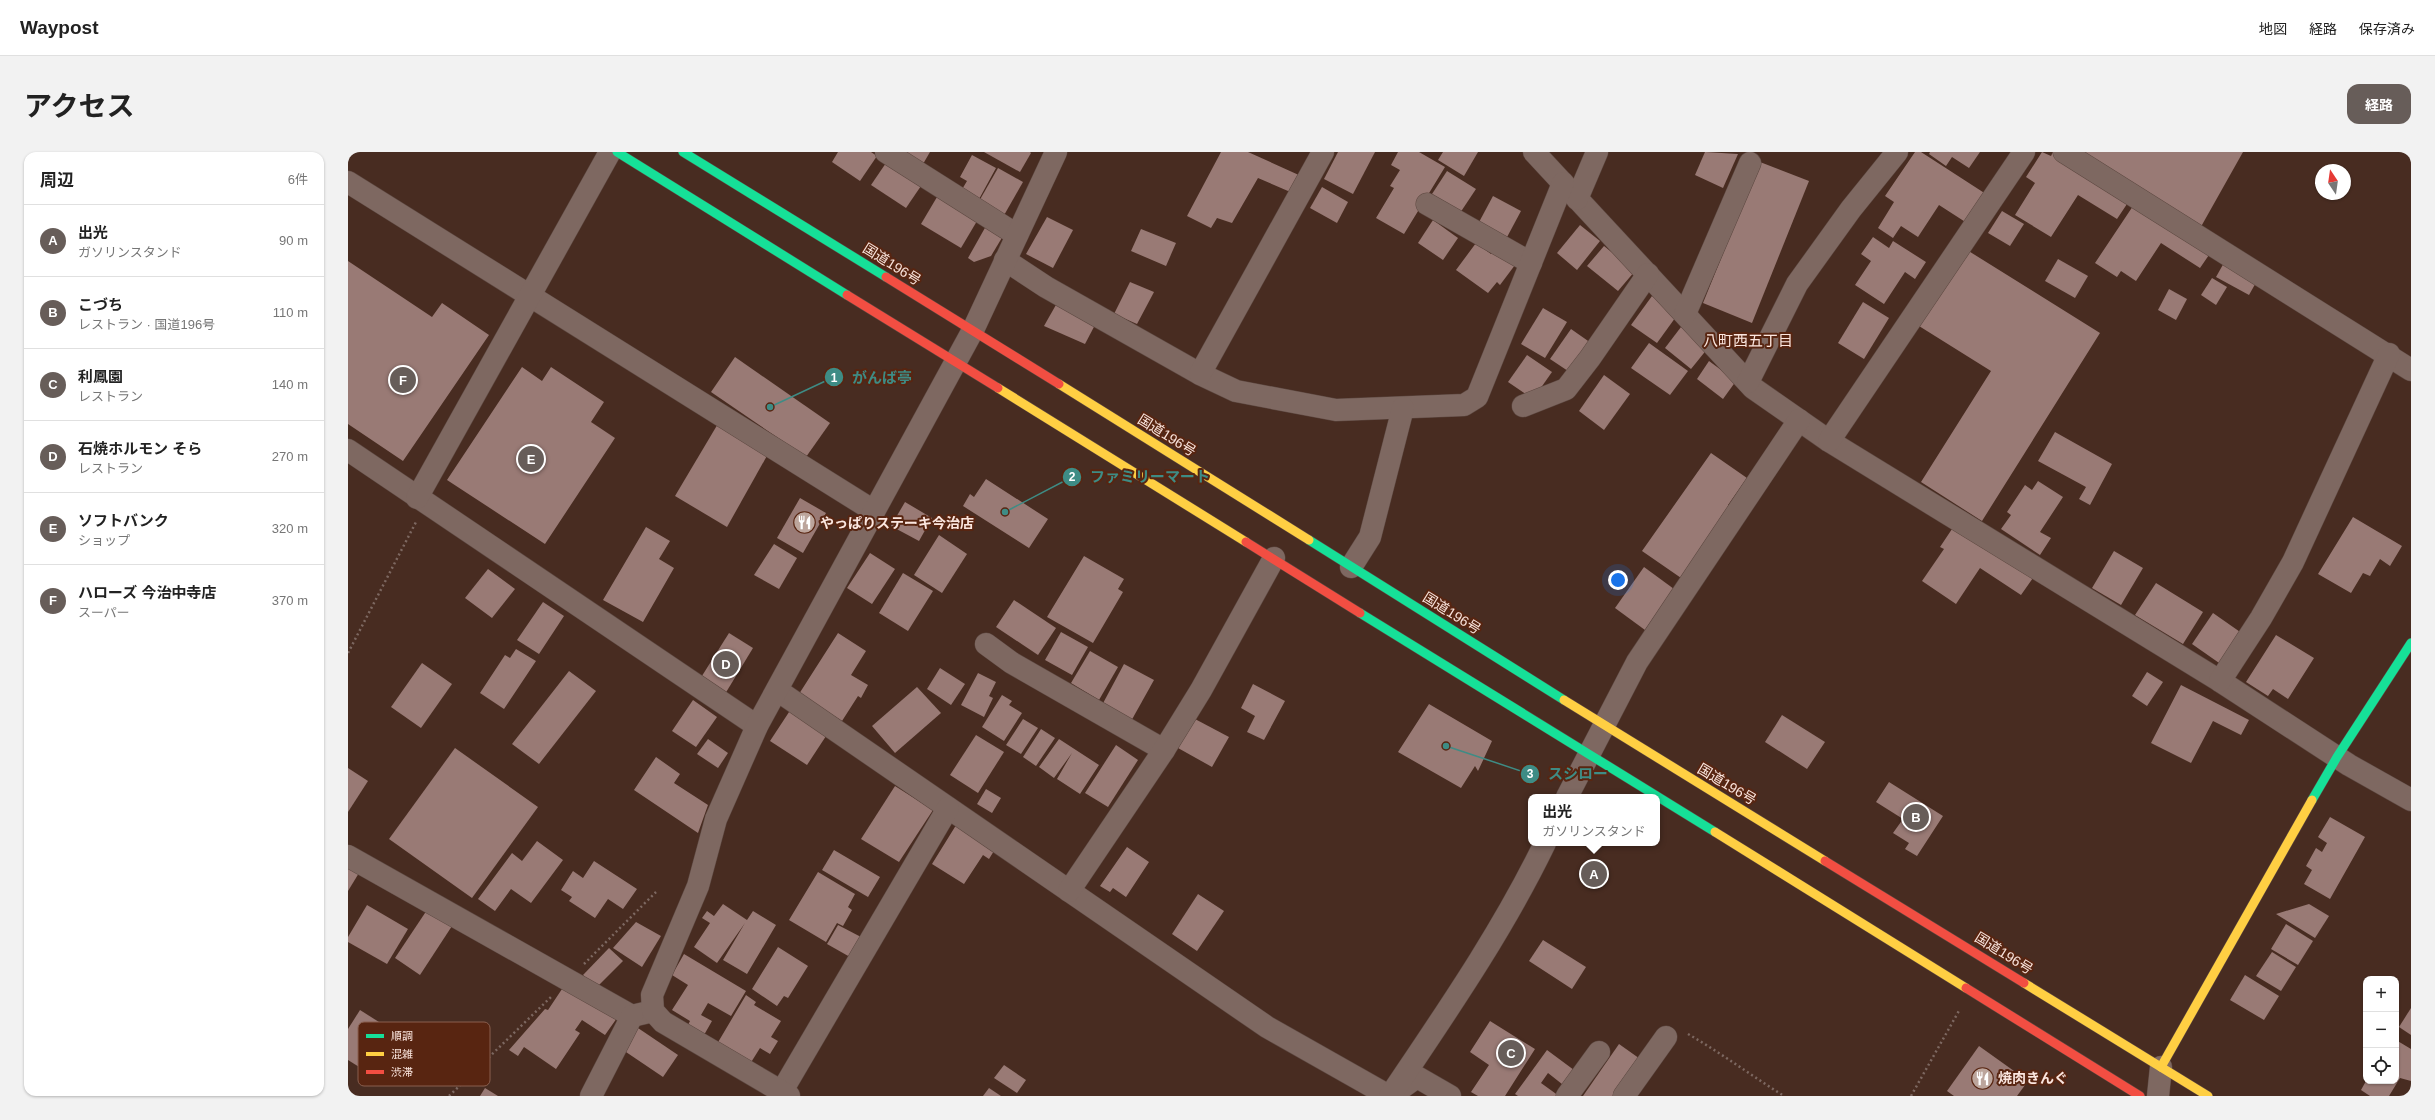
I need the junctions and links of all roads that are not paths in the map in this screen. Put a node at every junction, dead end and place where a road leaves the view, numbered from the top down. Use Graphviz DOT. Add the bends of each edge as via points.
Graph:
graph roads {
  1 [pos="610,152"];
  2 [pos="617,152"];
  3 [pos="683,152"];
  4 [pos="886,152"];
  5 [pos="1056,152"];
  6 [pos="1323,152"];
  7 [pos="1534,152"];
  8 [pos="1597,152"];
  9 [pos="1897,152"];
  10 [pos="2024,152"];
  11 [pos="2064,152"];
  12 [pos="1750,163"];
  13 [pos="348,182"];
  14 [pos="1570,191"];
  15 [pos="1427,204"];
  16 [pos="1017,235"];
  17 [pos="1005,260"];
  18 [pos="1531,263"];
  19 [pos="1648,274"];
  20 [pos="530,296"];
  21 [pos="1685,314"];
  22 [pos="973,330"];
  23 [pos="2388,354"];
  24 [pos="956,361"];
  25 [pos="2411,370"];
  26 [pos="1200,374"];
  27 [pos="1748,382"];
  28 [pos="1523,406"];
  29 [pos="1403,408"];
  30 [pos="1799,420"];
  31 [pos="1829,441"];
  32 [pos="348,450"];
  33 [pos="422,501"];
  34 [pos="874,510"];
  35 [pos="1274,558"];
  36 [pos="1351,567"];
  37 [pos="2411,643"];
  38 [pos="986,644"];
  39 [pos="2220,681"];
  40 [pos="777,690"];
  41 [pos="1604,725"];
  42 [pos="757,726"];
  43 [pos="1164,750"];
  44 [pos="1588,753"];
  45 [pos="2337,757"];
  46 [pos="1568,794"];
  47 [pos="1654,794"];
  48 [pos="1660,798"];
  49 [pos="2411,800"];
  50 [pos="948,808"];
  51 [pos="1544,846"];
  52 [pos="348,856"];
  53 [pos="1069,891"];
  54 [pos="653,1011"];
  55 [pos="632,1016"];
  56 [pos="1666,1037"];
  57 [pos="1599,1052"];
  58 [pos="2161,1067"];
  59 [pos="786,1094"];
  60 [pos="591,1096"];
  61 [pos="1390,1096"];
  62 [pos="1450,1096"];
  63 [pos="1567,1096"];
  64 [pos="1624,1096"];
  65 [pos="2140,1096"];
  66 [pos="2158,1096"];
  67 [pos="2208,1096"];
  1 -- 20 [label="street"];
  2 -- 24 [label="main road"];
  3 -- 22 [label="main road, 国道196号"];
  4 -- 16 [label="street"];
  5 -- 16 [label="street"];
  6 -- 26 [label="street"];
  7 -- 14 [label="street"];
  8 -- 14 [label="street"];
  9 -- 27 [label="street" via="1851,209 1797,284"];
  10 -- 31 [label="street"];
  11 -- 23 [label="street"];
  12 -- 21 [label="street"];
  13 -- 20 [label="street"];
  14 -- 18 [label="street"];
  14 -- 19 [label="street"];
  15 -- 18 [label="street"];
  16 -- 17 [label="street"];
  17 -- 22 [label="street"];
  17 -- 26 [label="street" via="1046,287"];
  18 -- 29 [label="street" via="1477,397 1464,406"];
  19 -- 21 [label="street"];
  19 -- 28 [label="street" via="1566,389"];
  20 -- 33 [label="street"];
  20 -- 34 [label="street"];
  21 -- 27 [label="street"];
  22 -- 24 [label="street"];
  22 -- 36 [label="main road, 国道196号"];
  23 -- 25 [label="street"];
  23 -- 39 [label="street" via="2293,562 2261,618"];
  24 -- 34 [label="street"];
  24 -- 35 [label="main road"];
  26 -- 29 [label="street" via="1236,391 1336,410"];
  27 -- 30 [label="street"];
  29 -- 36 [label="street" via="1370,537"];
  30 -- 31 [label="street"];
  30 -- 41 [label="street" via="1637,662"];
  31 -- 39 [label="street"];
  32 -- 33 [label="street"];
  33 -- 42 [label="street"];
  34 -- 40 [label="street"];
  35 -- 43 [label="street" via="1201,690"];
  35 -- 44 [label="main road"];
  36 -- 41 [label="main road, 国道196号"];
  37 -- 45 [label="main road"];
  38 -- 43 [label="street" via="1012,663"];
  39 -- 45 [label="street"];
  40 -- 42 [label="street"];
  40 -- 50 [label="street"];
  41 -- 44 [label="street"];
  41 -- 58 [label="main road, 国道196号"];
  42 -- 54 [label="street" via="716,819 698,886 652,994"];
  43 -- 53 [label="street"];
  44 -- 46 [label="street"];
  44 -- 47 [label="main road"];
  45 -- 49 [label="street"];
  45 -- 58 [label="main road"];
  48 -- 65 [label="main road"];
  50 -- 53 [label="street"];
  50 -- 59 [label="street"];
  51 -- 61 [label="street" via="1530,875 1481,960"];
  52 -- 55 [label="street"];
  53 -- 61 [label="street" via="1267,1027"];
  54 -- 55 [label="street"];
  54 -- 59 [label="street" via="663,1022"];
  55 -- 60 [label="street"];
  56 -- 64 [label="street"];
  57 -- 63 [label="street"];
  58 -- 66 [label="street"];
  58 -- 67 [label="main road, 国道196号"];
  61 -- 62 [label="street" via="1417,1077"];
}
